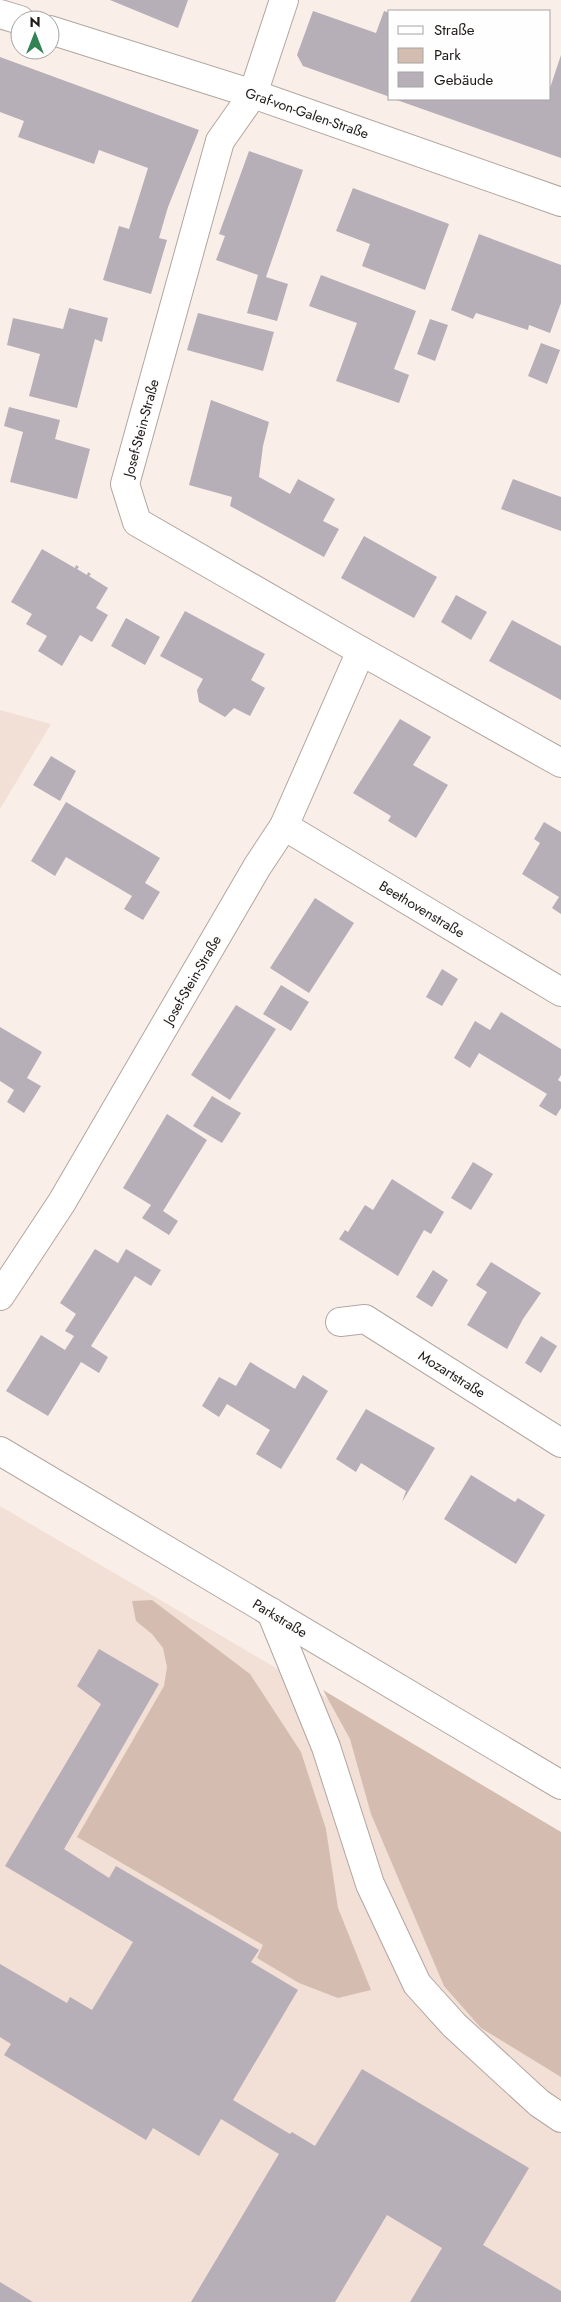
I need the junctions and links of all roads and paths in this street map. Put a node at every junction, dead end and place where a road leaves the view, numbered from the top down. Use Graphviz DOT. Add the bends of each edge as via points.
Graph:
graph roads {
  1 [pos="284,0"];
  2 [pos="60,33"];
  3 [pos="253,94"];
  4 [pos="561,202"];
  5 [pos="361,651"];
  6 [pos="561,763"];
  7 [pos="284,826"];
  8 [pos="561,992"];
  9 [pos="0,1296"];
  10 [pos="340,1322"];
  11 [pos="561,1443"];
  12 [pos="0,1451"];
  13 [pos="271,1612"];
  14 [pos="561,1785"];
  15 [pos="561,2118"];
  1 -- 3 [label="street, Josef-Stein-Straße"];
  2 -- 3 [label="street, Graf-von-Galen-Straße"];
  3 -- 4 [label="street, Graf-von-Galen-Straße"];
  3 -- 5 [label="street, Josef-Stein-Straße" via="220,141 126,484 137,522"];
  5 -- 6 [label="street, Josef-Stein-Straße"];
  5 -- 7 [label="street, Josef-Stein-Straße"];
  7 -- 8 [label="street, Beethovenstraße"];
  7 -- 9 [label="street, Josef-Stein-Straße" via="62,1202"];
  10 -- 11 [label="street, Mozartstraße" via="365,1319"];
  12 -- 13 [label="street, Parkstraße"];
  13 -- 14 [label="street, Parkstraße"];
  13 -- 15 [label="street" via="326,1747 370,1884 417,1984 454,2025 539,2103"];
}
